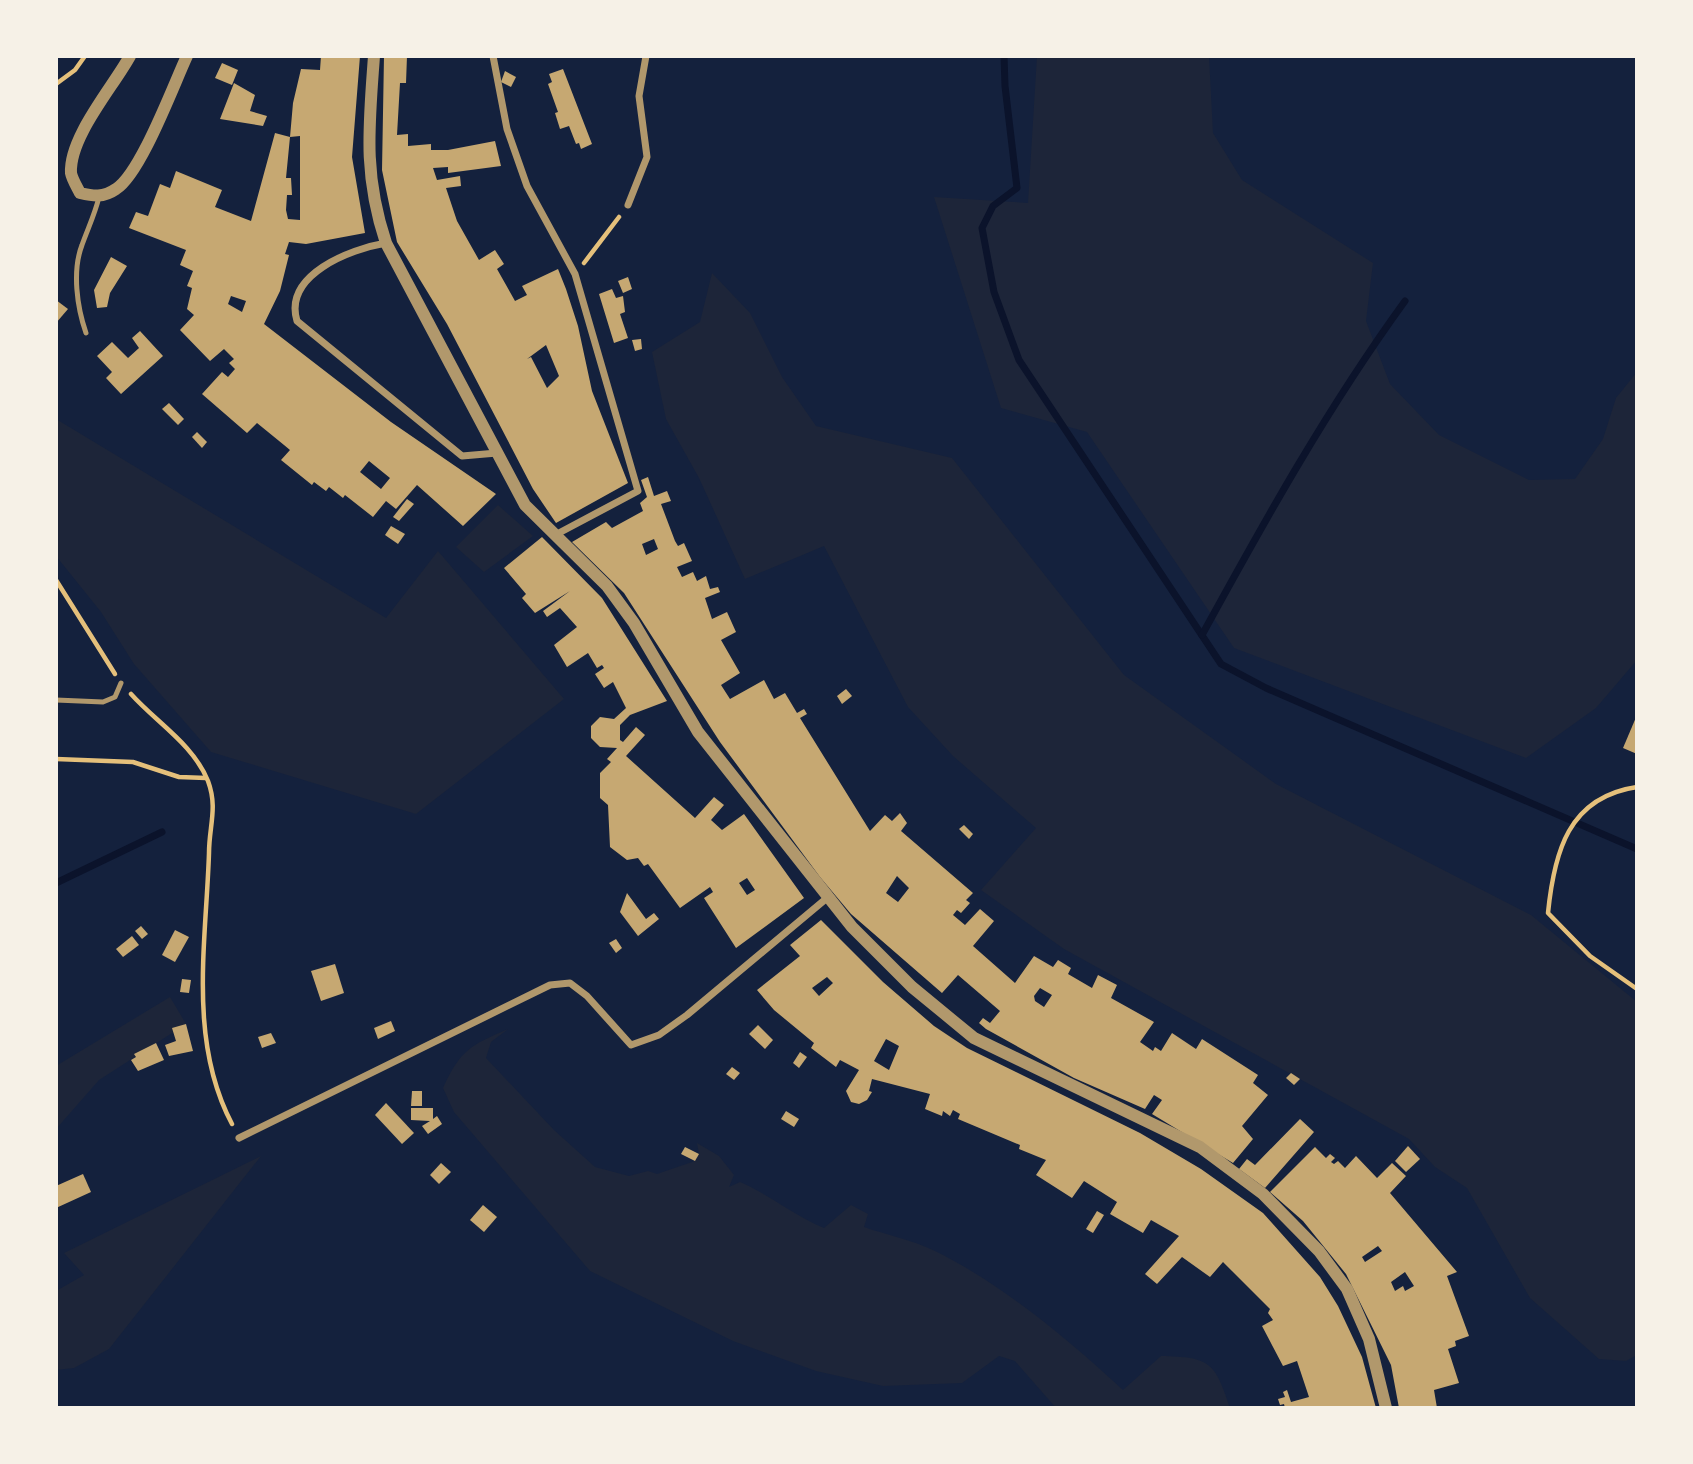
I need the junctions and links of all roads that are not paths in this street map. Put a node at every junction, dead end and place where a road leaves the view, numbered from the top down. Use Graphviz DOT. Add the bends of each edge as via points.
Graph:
graph roads {
  1 [pos="130,56"];
  2 [pos="187,56"];
  3 [pos="374,56"];
  4 [pos="493,56"];
  5 [pos="646,56"];
  6 [pos="99,197"];
  7 [pos="628,205"];
  8 [pos="386,243"];
  9 [pos="86,333"];
  10 [pos="497,453"];
  11 [pos="557,534"];
  12 [pos="121,683"];
  13 [pos="56,701"];
  14 [pos="827,898"];
  15 [pos="239,1138"];
  16 [pos="1386,1408"];
  1 -- 6 [label="street" via="74,152 71,174 80,193"];
  2 -- 6 [label="street" via="135,166 117,189"];
  3 -- 8 [label="street" via="367,166 374,210"];
  4 -- 11 [label="street" via="507,129 527,186 575,274 638,491"];
  5 -- 7 [label="street" via="639,96 647,157"];
  6 -- 9 [label="lane" via="77,268"];
  8 -- 10 [label="street"];
  8 -- 10 [label="street" via="363,247 326,265 296,299 298,321 462,456"];
  10 -- 11 [label="street" via="525,505"];
  11 -- 14 [label="street" via="607,586 698,732"];
  12 -- 13 [label="lane" via="115,697 103,702"];
  14 -- 15 [label="street" via="659,1035 631,1045 570,983 550,985"];
  14 -- 16 [label="street" via="912,987 974,1038 1200,1147 1263,1194 1319,1251 1347,1289 1369,1339"];
}
